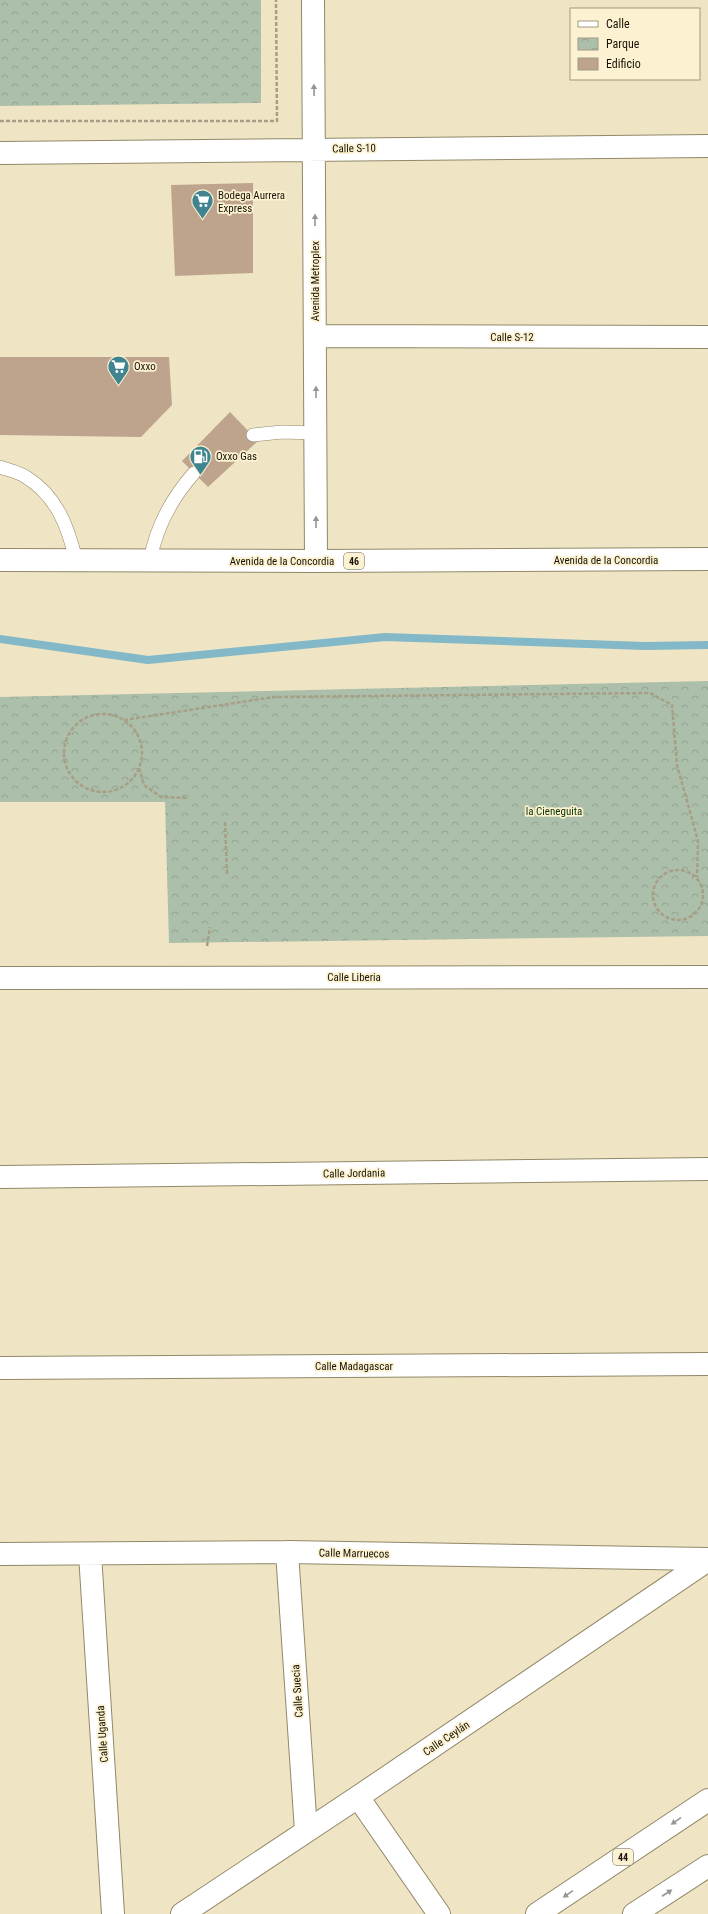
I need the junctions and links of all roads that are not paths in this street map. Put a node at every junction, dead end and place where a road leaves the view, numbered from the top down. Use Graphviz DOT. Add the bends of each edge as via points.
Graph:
graph roads {
  1 [pos="314,0"];
  2 [pos="708,146"];
  3 [pos="315,149"];
  4 [pos="0,153"];
  5 [pos="315,336"];
  6 [pos="708,337"];
  7 [pos="316,433"];
  8 [pos="253,435"];
  9 [pos="0,467"];
  10 [pos="194,473"];
  11 [pos="0,560"];
  12 [pos="76,560"];
  13 [pos="708,560"];
  14 [pos="150,561"];
  15 [pos="316,561"];
  16 [pos="708,977"];
  17 [pos="0,978"];
  18 [pos="708,1169"];
  19 [pos="0,1177"];
  20 [pos="708,1364"];
  21 [pos="0,1368"];
  22 [pos="287,1552"];
  23 [pos="0,1554"];
  24 [pos="90,1554"];
  25 [pos="708,1560"];
  26 [pos="358,1797"];
  27 [pos="708,1800"];
  28 [pos="306,1831"];
  29 [pos="703,1873"];
  30 [pos="113,1914"];
  31 [pos="182,1914"];
  32 [pos="439,1914"];
  33 [pos="538,1914"];
  34 [pos="634,1914"];
  3 -- 1 [label="street, Avenida Metroplex, one-way"];
  2 -- 3 [label="street, Calle S-10"];
  3 -- 4 [label="street, Calle S-10"];
  5 -- 3 [label="street, Avenida Metroplex, one-way"];
  5 -- 6 [label="street, Calle S-12"];
  7 -- 5 [label="street, Avenida Metroplex, one-way"];
  7 -- 8 [label="lane" via="282,432"];
  15 -- 7 [label="street, Avenida Metroplex, one-way"];
  9 -- 12 [label="lane" via="25,476 45,492 58,508"];
  10 -- 14 [label="lane" via="169,504 154,541"];
  11 -- 12 [label="street, Avenida de la Concordia / 46"];
  12 -- 14 [label="street, Avenida de la Concordia / 46"];
  13 -- 15 [label="street, Avenida de la Concordia / 46"];
  14 -- 15 [label="street, Avenida de la Concordia / 46"];
  16 -- 17 [label="street, Calle Liberia"];
  18 -- 19 [label="street, Calle Jordania"];
  20 -- 21 [label="street, Calle Madagascar"];
  22 -- 24 [label="street, Calle Marruecos"];
  22 -- 25 [label="street, Calle Marruecos"];
  22 -- 28 [label="street, Calle Suecia"];
  23 -- 24 [label="street, Calle Marruecos"];
  24 -- 30 [label="street, Calle Uganda"];
  25 -- 26 [label="street, Calle Ceylán"];
  26 -- 28 [label="street, Calle Ceylán"];
  26 -- 32 [label="street"];
  27 -- 33 [label="street, 44, one-way"];
  28 -- 31 [label="street, Calle Ceylán"];
  34 -- 29 [label="street, one-way"];
}
